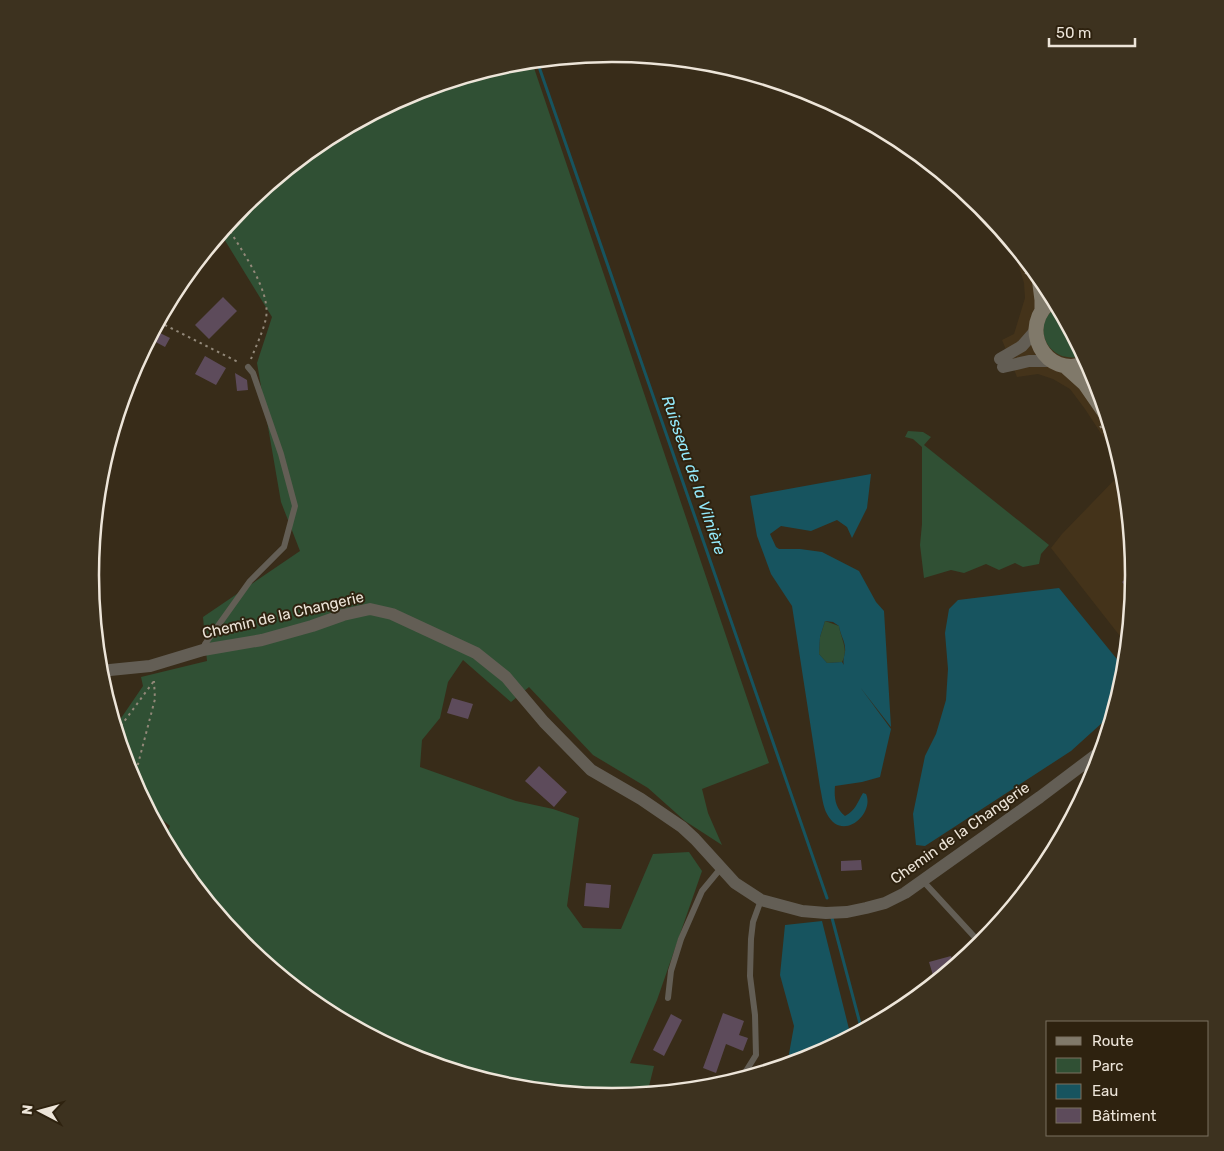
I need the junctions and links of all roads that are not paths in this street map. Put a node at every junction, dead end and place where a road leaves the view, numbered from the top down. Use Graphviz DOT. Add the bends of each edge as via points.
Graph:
graph roads {
  1 [pos="1037,287"];
  2 [pos="1048,305"];
  3 [pos="1042,311"];
  4 [pos="1036,330"];
  5 [pos="1058,364"];
  6 [pos="1080,365"];
  7 [pos="248,367"];
  8 [pos="1091,393"];
  9 [pos="203,650"];
  10 [pos="108,670"];
  11 [pos="1091,759"];
  12 [pos="721,868"];
  13 [pos="923,881"];
  14 [pos="761,900"];
  15 [pos="975,938"];
  16 [pos="668,998"];
  17 [pos="746,1071"];
  1 -- 3 [label="street"];
  2 -- 3 [label="street"];
  3 -- 4 [label="street"];
  4 -- 5 [label="street" via="1040,348"];
  4 -- 5 [label="street" via="1001,363"];
  5 -- 6 [label="street"];
  5 -- 8 [label="street" via="1085,384"];
  7 -- 9 [label="lane" via="282,454 295,506 284,547 250,581"];
  9 -- 10 [label="street, Chemin de la Changerie" via="150,666"];
  9 -- 12 [label="street, Chemin de la Changerie" via="262,640 370,609 416,624 476,653 499,671 591,770 682,827"];
  11 -- 13 [label="street, Chemin de la Changerie"];
  12 -- 14 [label="street, Chemin de la Changerie" via="735,883"];
  12 -- 16 [label="lane" via="702,891 681,939 671,971"];
  13 -- 14 [label="street, Chemin de la Changerie" via="885,903 847,912 802,911"];
  13 -- 15 [label="lane"];
  14 -- 17 [label="lane" via="751,939 750,976 756,1055"];
}
